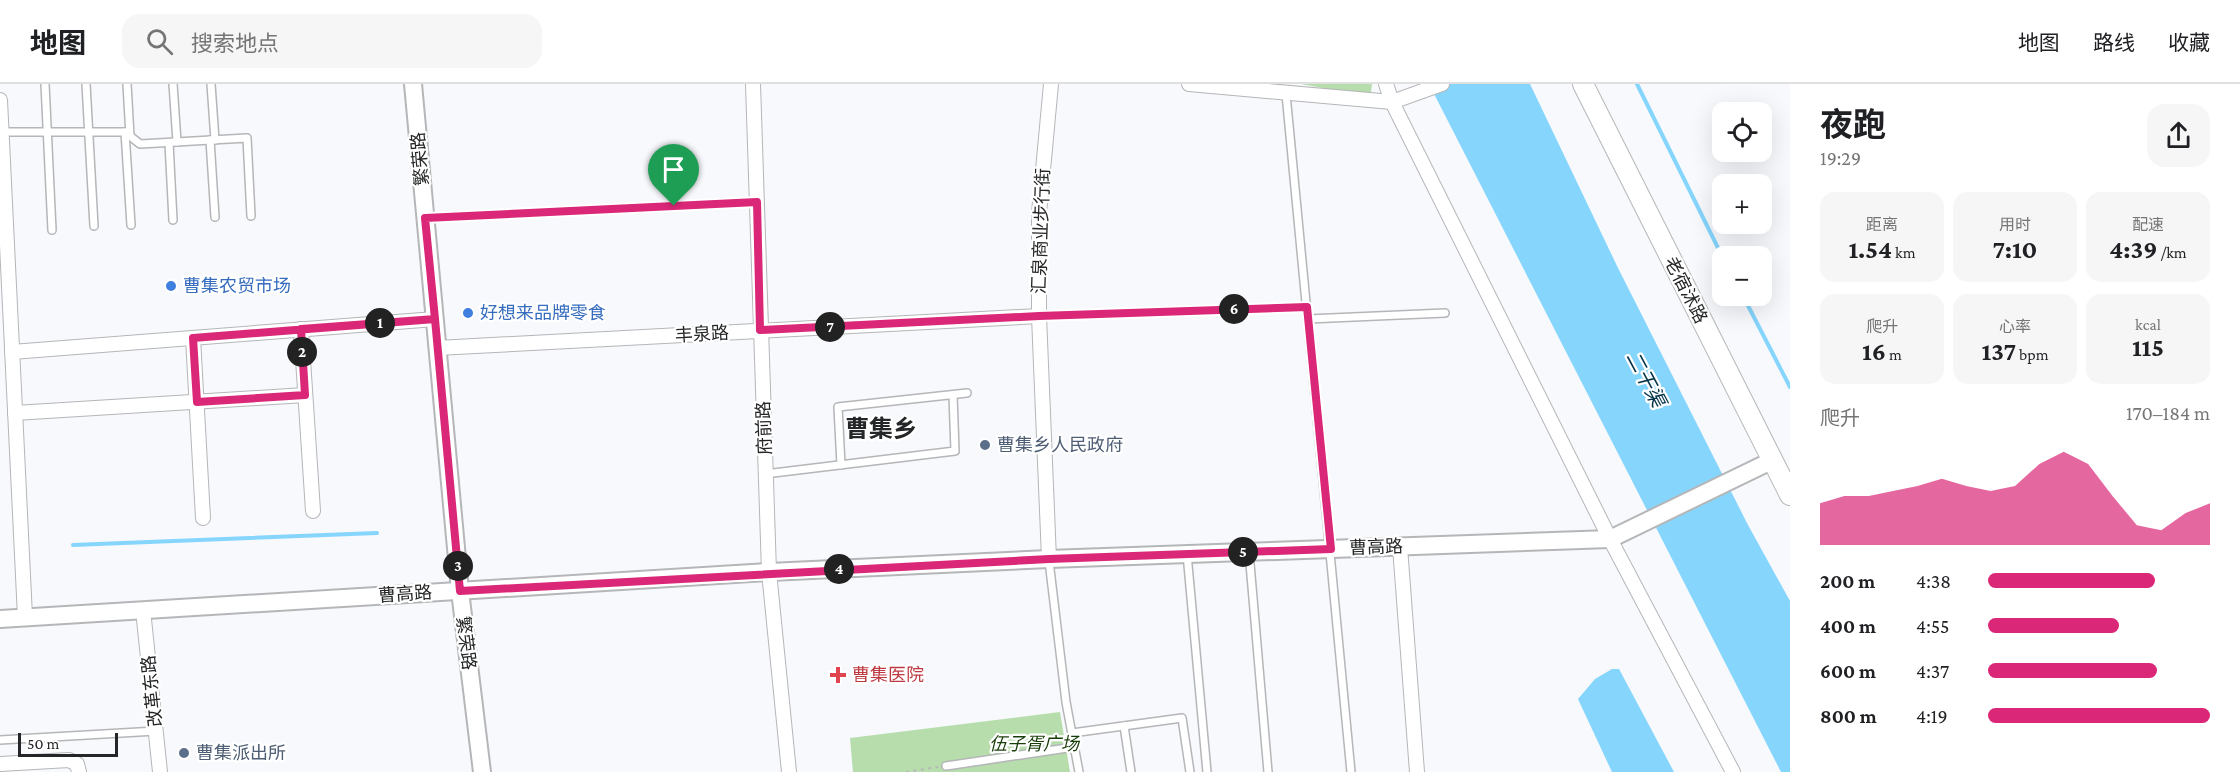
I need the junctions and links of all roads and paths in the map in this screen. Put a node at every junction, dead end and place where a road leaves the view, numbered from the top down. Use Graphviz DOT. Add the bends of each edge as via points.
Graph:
graph roads {
  1 [pos="45,84"];
  2 [pos="86,84"];
  3 [pos="127,84"];
  4 [pos="173,84"];
  5 [pos="211,84"];
  6 [pos="413,84"];
  7 [pos="753,84"];
  8 [pos="1051,84"];
  9 [pos="1189,84"];
  10 [pos="1386,84"];
  11 [pos="1442,84"];
  12 [pos="1583,84"];
  13 [pos="1286,94"];
  14 [pos="0,100"];
  15 [pos="1392,102"];
  16 [pos="47,131"];
  17 [pos="2,132"];
  18 [pos="89,133"];
  19 [pos="128,134"];
  20 [pos="212,140"];
  21 [pos="173,143"];
  22 [pos="757,202"];
  23 [pos="252,216"];
  24 [pos="215,218"];
  25 [pos="425,218"];
  26 [pos="173,220"];
  27 [pos="131,225"];
  28 [pos="94,226"];
  29 [pos="52,230"];
  30 [pos="1307,307"];
  31 [pos="1445,313"];
  32 [pos="1039,316"];
  33 [pos="435,319"];
  34 [pos="1308,319"];
  35 [pos="301,329"];
  36 [pos="760,330"];
  37 [pos="193,338"];
  38 [pos="437,348"];
  39 [pos="12,352"];
  40 [pos="967,393"];
  41 [pos="305,395"];
  42 [pos="953,395"];
  43 [pos="197,402"];
  44 [pos="15,413"];
  45 [pos="1771,461"];
  46 [pos="841,465"];
  47 [pos="765,474"];
  48 [pos="1790,495"];
  49 [pos="313,511"];
  50 [pos="203,518"];
  51 [pos="1610,539"];
  52 [pos="1400,547"];
  53 [pos="1331,549"];
  54 [pos="1249,552"];
  55 [pos="1187,554"];
  56 [pos="1049,559"];
  57 [pos="769,572"];
  58 [pos="460,591"];
  59 [pos="143,610"];
  60 [pos="25,617"];
  61 [pos="0,619"];
  62 [pos="1124,726"];
  63 [pos="156,731"];
  64 [pos="1072,733"];
  65 [pos="0,740"];
  66 [pos="1074,747"];
  67 [pos="0,764"];
  68 [pos="946,766"];
  69 [pos="1,772"];
  70 [pos="79,772"];
  71 [pos="160,772"];
  72 [pos="482,772"];
  73 [pos="789,772"];
  74 [pos="906,772"];
  75 [pos="1079,772"];
  76 [pos="1131,772"];
  77 [pos="1190,772"];
  78 [pos="1207,772"];
  79 [pos="1268,772"];
  80 [pos="1351,772"];
  81 [pos="1417,772"];
  82 [pos="1733,772"];
  1 -- 16 [label="lane"];
  2 -- 18 [label="lane"];
  3 -- 19 [label="lane"];
  4 -- 21 [label="lane"];
  5 -- 20 [label="lane"];
  6 -- 25 [label="street, 繁荣路"];
  7 -- 22 [label="street, 府前路"];
  8 -- 32 [label="street, 汇泉商业步行街" via="1039,213"];
  9 -- 13 [label="street"];
  10 -- 15 [label="street"];
  11 -- 15 [label="street"];
  12 -- 45 [label="main road, 老宿沭路"];
  13 -- 15 [label="street"];
  13 -- 30 [label="lane"];
  14 -- 17 [label="street"];
  15 -- 51 [label="street"];
  16 -- 17 [label="lane"];
  16 -- 18 [label="lane"];
  16 -- 29 [label="lane"];
  17 -- 39 [label="street"];
  18 -- 19 [label="lane"];
  18 -- 28 [label="lane"];
  19 -- 21 [label="lane" via="140,144"];
  19 -- 27 [label="lane"];
  20 -- 21 [label="lane"];
  20 -- 23 [label="lane" via="247,138"];
  20 -- 24 [label="lane"];
  21 -- 26 [label="lane"];
  22 -- 25 [label="lane"];
  22 -- 36 [label="street, 府前路"];
  25 -- 33 [label="street, 繁荣路"];
  30 -- 32 [label="lane"];
  30 -- 34 [label="lane"];
  31 -- 34 [label="lane"];
  32 -- 36 [label="street, 丰泉路"];
  32 -- 56 [label="street, 汇泉商业步行街"];
  33 -- 35 [label="street"];
  33 -- 38 [label="street, 繁荣路"];
  34 -- 53 [label="lane"];
  35 -- 37 [label="street"];
  35 -- 41 [label="street"];
  36 -- 38 [label="street, 丰泉路"];
  36 -- 47 [label="street, 府前路"];
  37 -- 39 [label="street"];
  37 -- 43 [label="street"];
  38 -- 58 [label="street, 繁荣路"];
  39 -- 44 [label="street"];
  40 -- 42 [label="lane"];
  41 -- 43 [label="street"];
  41 -- 49 [label="street"];
  42 -- 46 [label="lane" via="955,452"];
  42 -- 46 [label="lane" via="838,407"];
  43 -- 44 [label="street"];
  43 -- 50 [label="street"];
  44 -- 60 [label="street"];
  45 -- 48 [label="main road, 老宿沭路"];
  45 -- 51 [label="street, 曹高路"];
  46 -- 47 [label="lane"];
  47 -- 57 [label="street, 府前路"];
  51 -- 52 [label="street, 曹高路"];
  51 -- 82 [label="street"];
  52 -- 53 [label="street, 曹高路"];
  52 -- 81 [label="street"];
  53 -- 54 [label="street, 曹高路"];
  53 -- 80 [label="lane"];
  54 -- 55 [label="street, 曹高路"];
  54 -- 79 [label="lane"];
  55 -- 56 [label="street, 曹高路"];
  55 -- 78 [label="lane"];
  56 -- 57 [label="street, 曹高路"];
  56 -- 64 [label="lane"];
  57 -- 58 [label="street, 曹高路"];
  57 -- 73 [label="street, 府前路"];
  58 -- 59 [label="street, 曹高路"];
  58 -- 72 [label="street, 繁荣路"];
  59 -- 60 [label="street, 曹高路"];
  59 -- 63 [label="street, 改革东路"];
  60 -- 61 [label="street, 曹高路"];
  62 -- 64 [label="lane"];
  62 -- 76 [label="lane"];
  62 -- 77 [label="lane" via="1182,718"];
  63 -- 65 [label="lane"];
  63 -- 71 [label="street, 改革东路"];
  64 -- 66 [label="lane"];
  66 -- 68 [label="lane"];
  66 -- 75 [label="lane"];
  67 -- 69 [label="street"];
  67 -- 70 [label="street" via="69,760"];
  68 -- 74 [label="path"];
}
